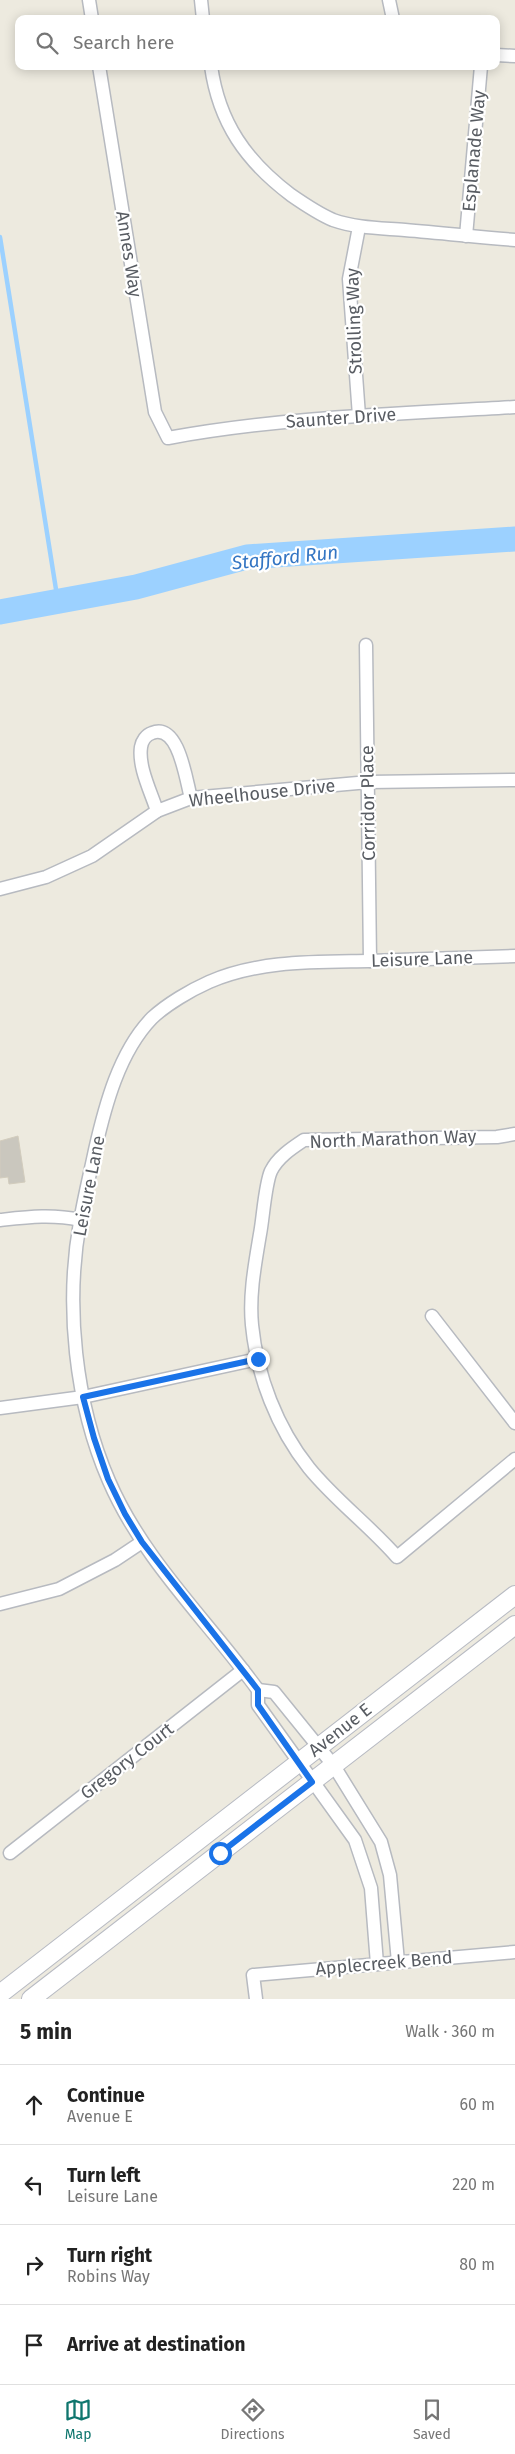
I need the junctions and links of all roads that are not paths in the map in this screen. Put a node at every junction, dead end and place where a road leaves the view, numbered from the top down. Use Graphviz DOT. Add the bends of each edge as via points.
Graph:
graph roads {
  1 [pos="89,0"];
  2 [pos="201,0"];
  3 [pos="388,0"];
  4 [pos="91,15"];
  5 [pos="203,15"];
  6 [pos="393,15"];
  7 [pos="500,55"];
  8 [pos="515,56"];
  9 [pos="100,70"];
  10 [pos="211,70"];
  11 [pos="481,70"];
  12 [pos="359,226"];
  13 [pos="466,236"];
  14 [pos="515,240"];
  15 [pos="515,407"];
  16 [pos="359,416"];
  17 [pos="168,438"];
  18 [pos="366,645"];
  19 [pos="515,780"];
  20 [pos="369,782"];
  21 [pos="191,798"];
  22 [pos="156,811"];
  23 [pos="0,889"];
  24 [pos="515,956"];
  25 [pos="370,960"];
  26 [pos="515,1134"];
  27 [pos="0,1220"];
  28 [pos="80,1220"];
  29 [pos="432,1316"];
  30 [pos="258,1359"];
  31 [pos="83,1397"];
  32 [pos="0,1408"];
  33 [pos="515,1423"];
  34 [pos="515,1459"];
  35 [pos="142,1542"];
  36 [pos="515,1595"];
  37 [pos="0,1604"];
  38 [pos="515,1625"];
  39 [pos="244,1670"];
  40 [pos="258,1690"];
  41 [pos="318,1746"];
  42 [pos="297,1763"];
  43 [pos="334,1766"];
  44 [pos="312,1782"];
  45 [pos="10,1853"];
  46 [pos="60,1948"];
  47 [pos="515,1952"];
  48 [pos="398,1962"];
  49 [pos="377,1964"];
  50 [pos="74,1966"];
  51 [pos="0,1994"];
  52 [pos="31,1999"];
  53 [pos="256,1999"];
  1 -- 4 [label="street"];
  2 -- 5 [label="street"];
  3 -- 6 [label="street"];
  7 -- 8 [label="street"];
  9 -- 17 [label="street, Annes Way" via="155,412"];
  10 -- 12 [label="street" via="226,119 243,150 268,178 302,203 332,219"];
  11 -- 13 [label="street, Esplanade Way"];
  12 -- 13 [label="street"];
  12 -- 16 [label="street, Strolling Way" via="349,278"];
  13 -- 14 [label="street"];
  15 -- 16 [label="street, Saunter Drive"];
  16 -- 17 [label="street, Saunter Drive" via="245,425"];
  18 -- 20 [label="street, Corridor Place"];
  19 -- 20 [label="street, Wheelhouse Drive"];
  20 -- 21 [label="street, Wheelhouse Drive"];
  20 -- 25 [label="street, Corridor Place"];
  21 -- 22 [label="street, Wheelhouse Drive"];
  21 -- 22 [label="street" via="174,740 157,731 147,735 141,746 141,761"];
  22 -- 23 [label="street, Wheelhouse Drive" via="92,856 46,877"];
  24 -- 25 [label="street, Leisure Lane"];
  25 -- 28 [label="street, Leisure Lane" via="292,962 255,967 209,982 152,1018 116,1076 104,1109"];
  26 -- 30 [label="street, North Marathon Way" via="304,1140 285,1153 271,1171 252,1280 252,1325"];
  27 -- 28 [label="street" via="61,1216"];
  28 -- 31 [label="street, Leisure Lane" via="74,1299"];
  29 -- 33 [label="street"];
  30 -- 31 [label="street"];
  30 -- 34 [label="street, North Marathon Way" via="270,1400 287,1436 309,1468 397,1556"];
  31 -- 32 [label="street"];
  31 -- 35 [label="street, Leisure Lane" via="108,1479"];
  35 -- 37 [label="street" via="60,1589"];
  35 -- 39 [label="street, Leisure Lane"];
  36 -- 41 [label="street, Avenue E"];
  38 -- 43 [label="street, Avenue E"];
  39 -- 40 [label="street, Leisure Lane"];
  39 -- 45 [label="street, Gregory Court"];
  40 -- 41 [label="street" via="274,1692"];
  40 -- 42 [label="street, Leisure Lane" via="258,1705"];
  41 -- 42 [label="street, Avenue E"];
  41 -- 43 [label="street"];
  42 -- 44 [label="street, Leisure Lane"];
  42 -- 46 [label="street, Avenue E"];
  43 -- 44 [label="street, Avenue E"];
  43 -- 48 [label="street" via="380,1842 391,1884"];
  44 -- 49 [label="street, Leisure Lane" via="355,1840 371,1888"];
  44 -- 50 [label="street, Avenue E"];
  46 -- 50 [label="street"];
  46 -- 51 [label="street, Avenue E"];
  47 -- 48 [label="street, Applecreek Bend"];
  48 -- 49 [label="street, Applecreek Bend"];
  49 -- 53 [label="street, Applecreek Bend" via="253,1975"];
  50 -- 52 [label="street, Avenue E"];
}
